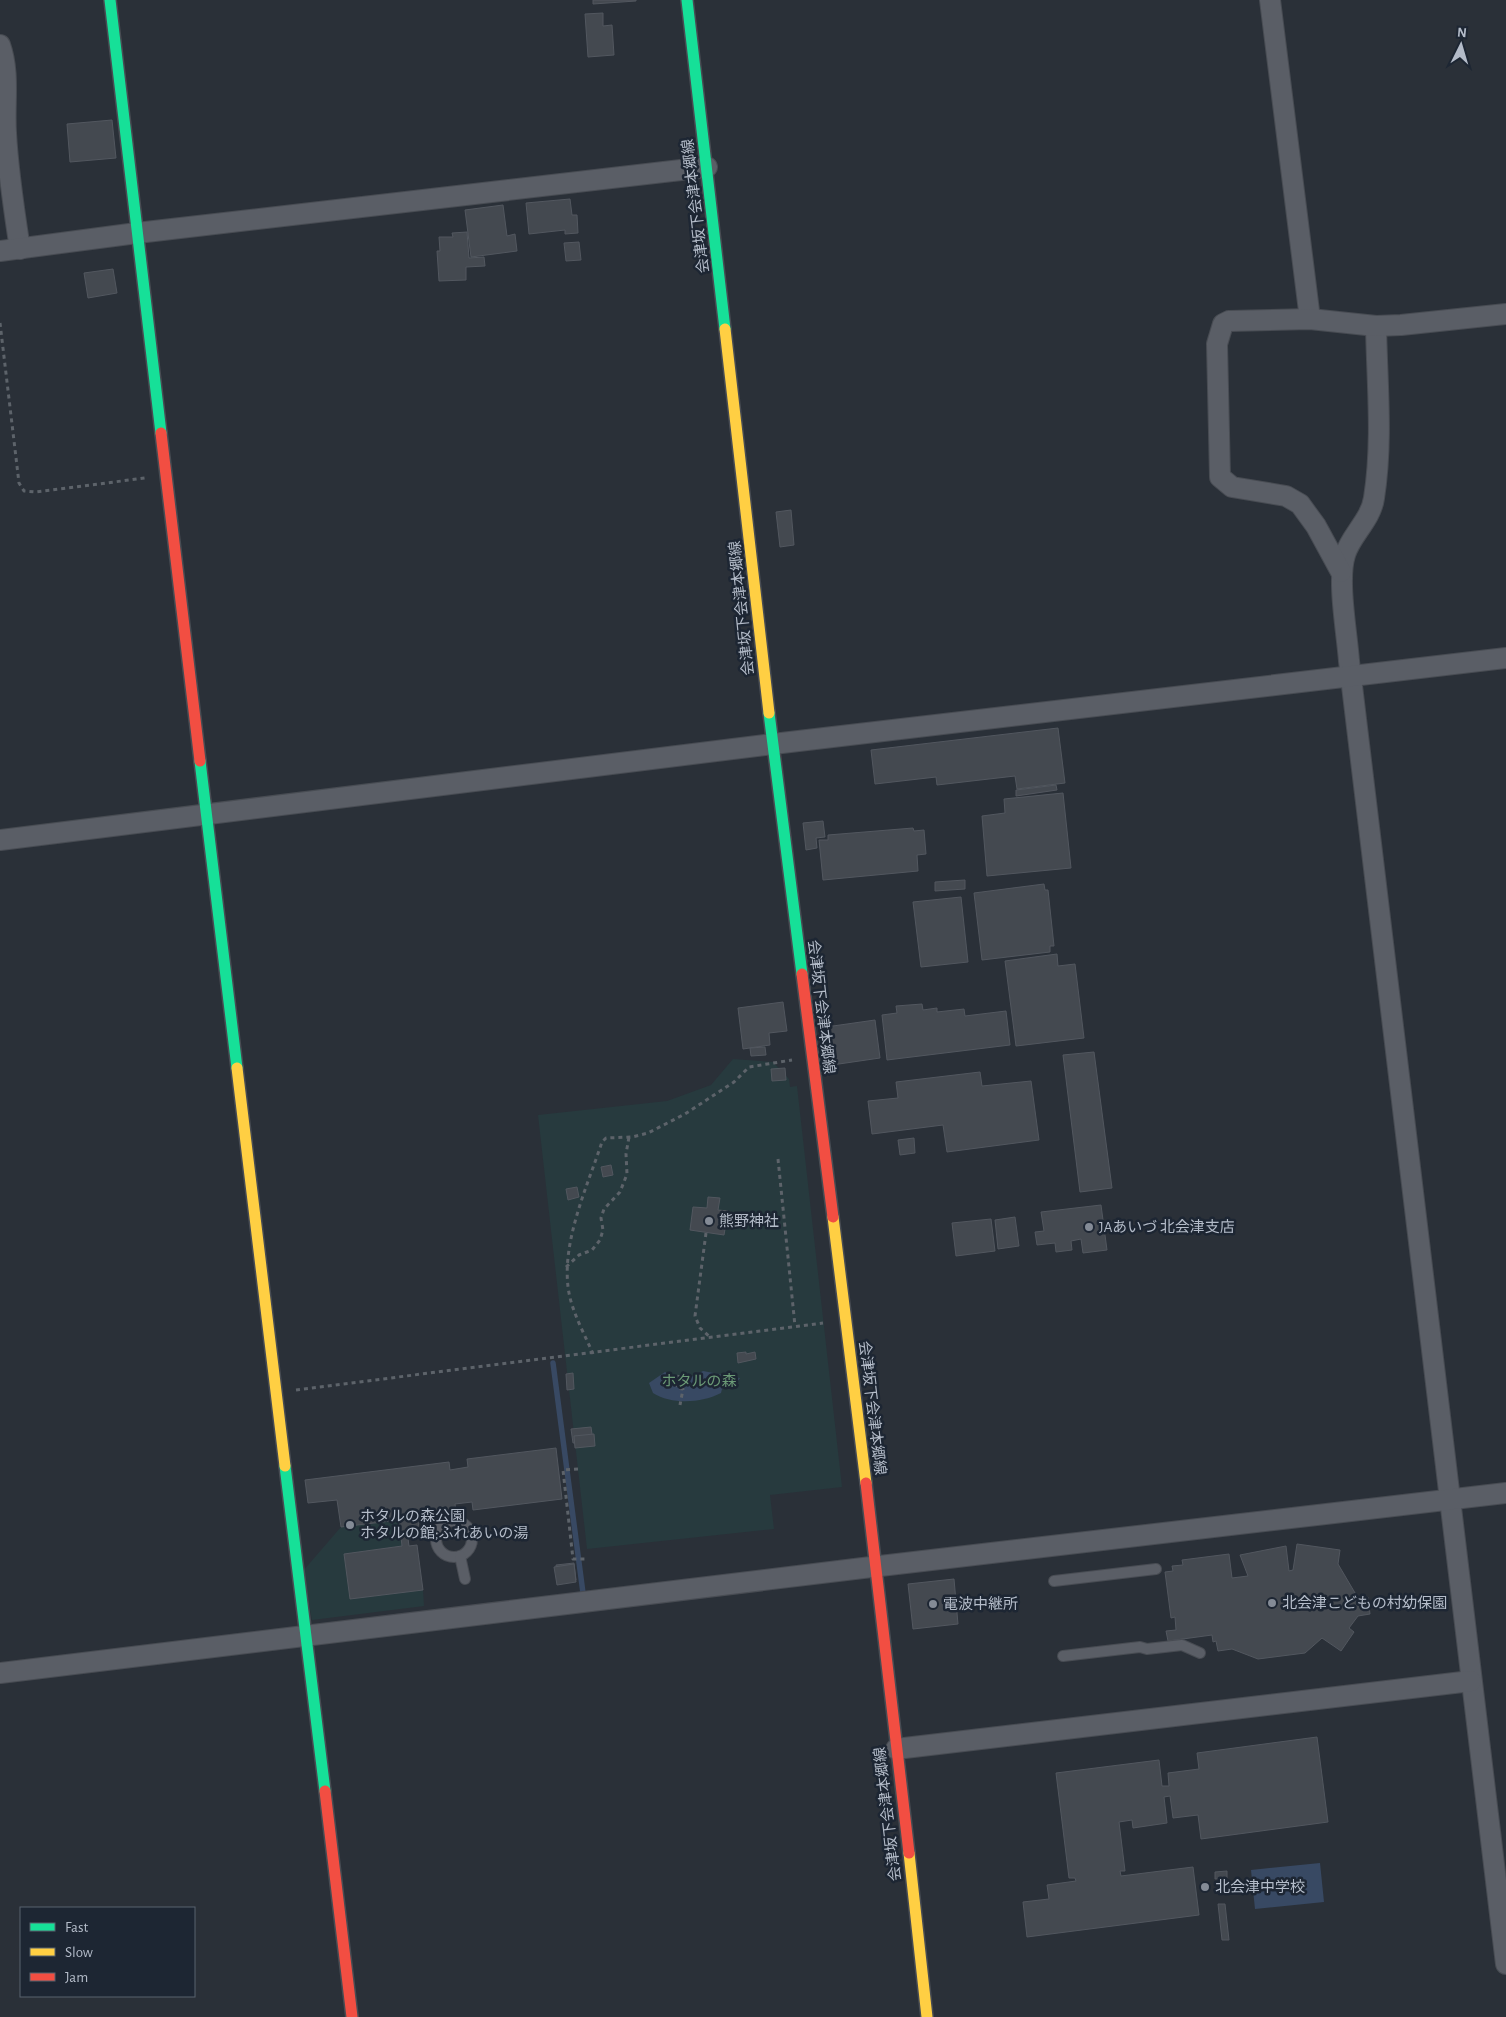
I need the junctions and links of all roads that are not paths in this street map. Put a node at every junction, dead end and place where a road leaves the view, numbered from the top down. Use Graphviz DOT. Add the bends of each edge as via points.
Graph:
graph roads {
  1 [pos="110,0"];
  2 [pos="686,0"];
  3 [pos="1270,0"];
  4 [pos="0,45"];
  5 [pos="707,167"];
  6 [pos="137,233"];
  7 [pos="10,250"];
  8 [pos="1506,314"];
  9 [pos="1310,319"];
  10 [pos="1376,326"];
  11 [pos="1341,572"];
  12 [pos="1506,658"];
  13 [pos="1352,677"];
  14 [pos="773,744"];
  15 [pos="206,814"];
  16 [pos="0,840"];
  17 [pos="1506,1493"];
  18 [pos="1449,1500"];
  19 [pos="460,1556"];
  20 [pos="877,1567"];
  21 [pos="1156,1569"];
  22 [pos="465,1579"];
  23 [pos="1054,1581"];
  24 [pos="305,1636"];
  25 [pos="1200,1652"];
  26 [pos="1062,1656"];
  27 [pos="0,1673"];
  28 [pos="1471,1681"];
  29 [pos="896,1749"];
  30 [pos="1506,1964"];
  31 [pos="352,2017"];
  32 [pos="927,2017"];
  1 -- 6 [label="main road"];
  2 -- 5 [label="main road, 会津坂下会津本郷線"];
  3 -- 9 [label="street"];
  4 -- 7 [label="street" via="6,61"];
  5 -- 6 [label="street"];
  5 -- 14 [label="main road, 会津坂下会津本郷線"];
  6 -- 7 [label="street"];
  6 -- 15 [label="main road"];
  8 -- 10 [label="street"];
  9 -- 10 [label="street"];
  9 -- 11 [label="street" via="1229,321 1223,324 1217,344 1220,477 1232,487 1286,496 1300,504"];
  10 -- 11 [label="street" via="1379,432 1374,499 1364,524 1345,553"];
  11 -- 13 [label="street"];
  12 -- 13 [label="street"];
  13 -- 14 [label="street"];
  13 -- 18 [label="street"];
  14 -- 15 [label="street"];
  14 -- 20 [label="main road, 会津坂下会津本郷線"];
  15 -- 16 [label="street"];
  15 -- 24 [label="main road"];
  17 -- 18 [label="street"];
  18 -- 20 [label="street"];
  18 -- 28 [label="street"];
  19 -- 22 [label="lane"];
  20 -- 24 [label="street"];
  20 -- 29 [label="main road, 会津坂下会津本郷線"];
  21 -- 23 [label="lane"];
  24 -- 27 [label="street"];
  24 -- 31 [label="main road"];
  25 -- 26 [label="lane" via="1182,1645"];
  28 -- 29 [label="street"];
  28 -- 30 [label="street"];
  29 -- 32 [label="main road, 会津坂下会津本郷線"];
}
